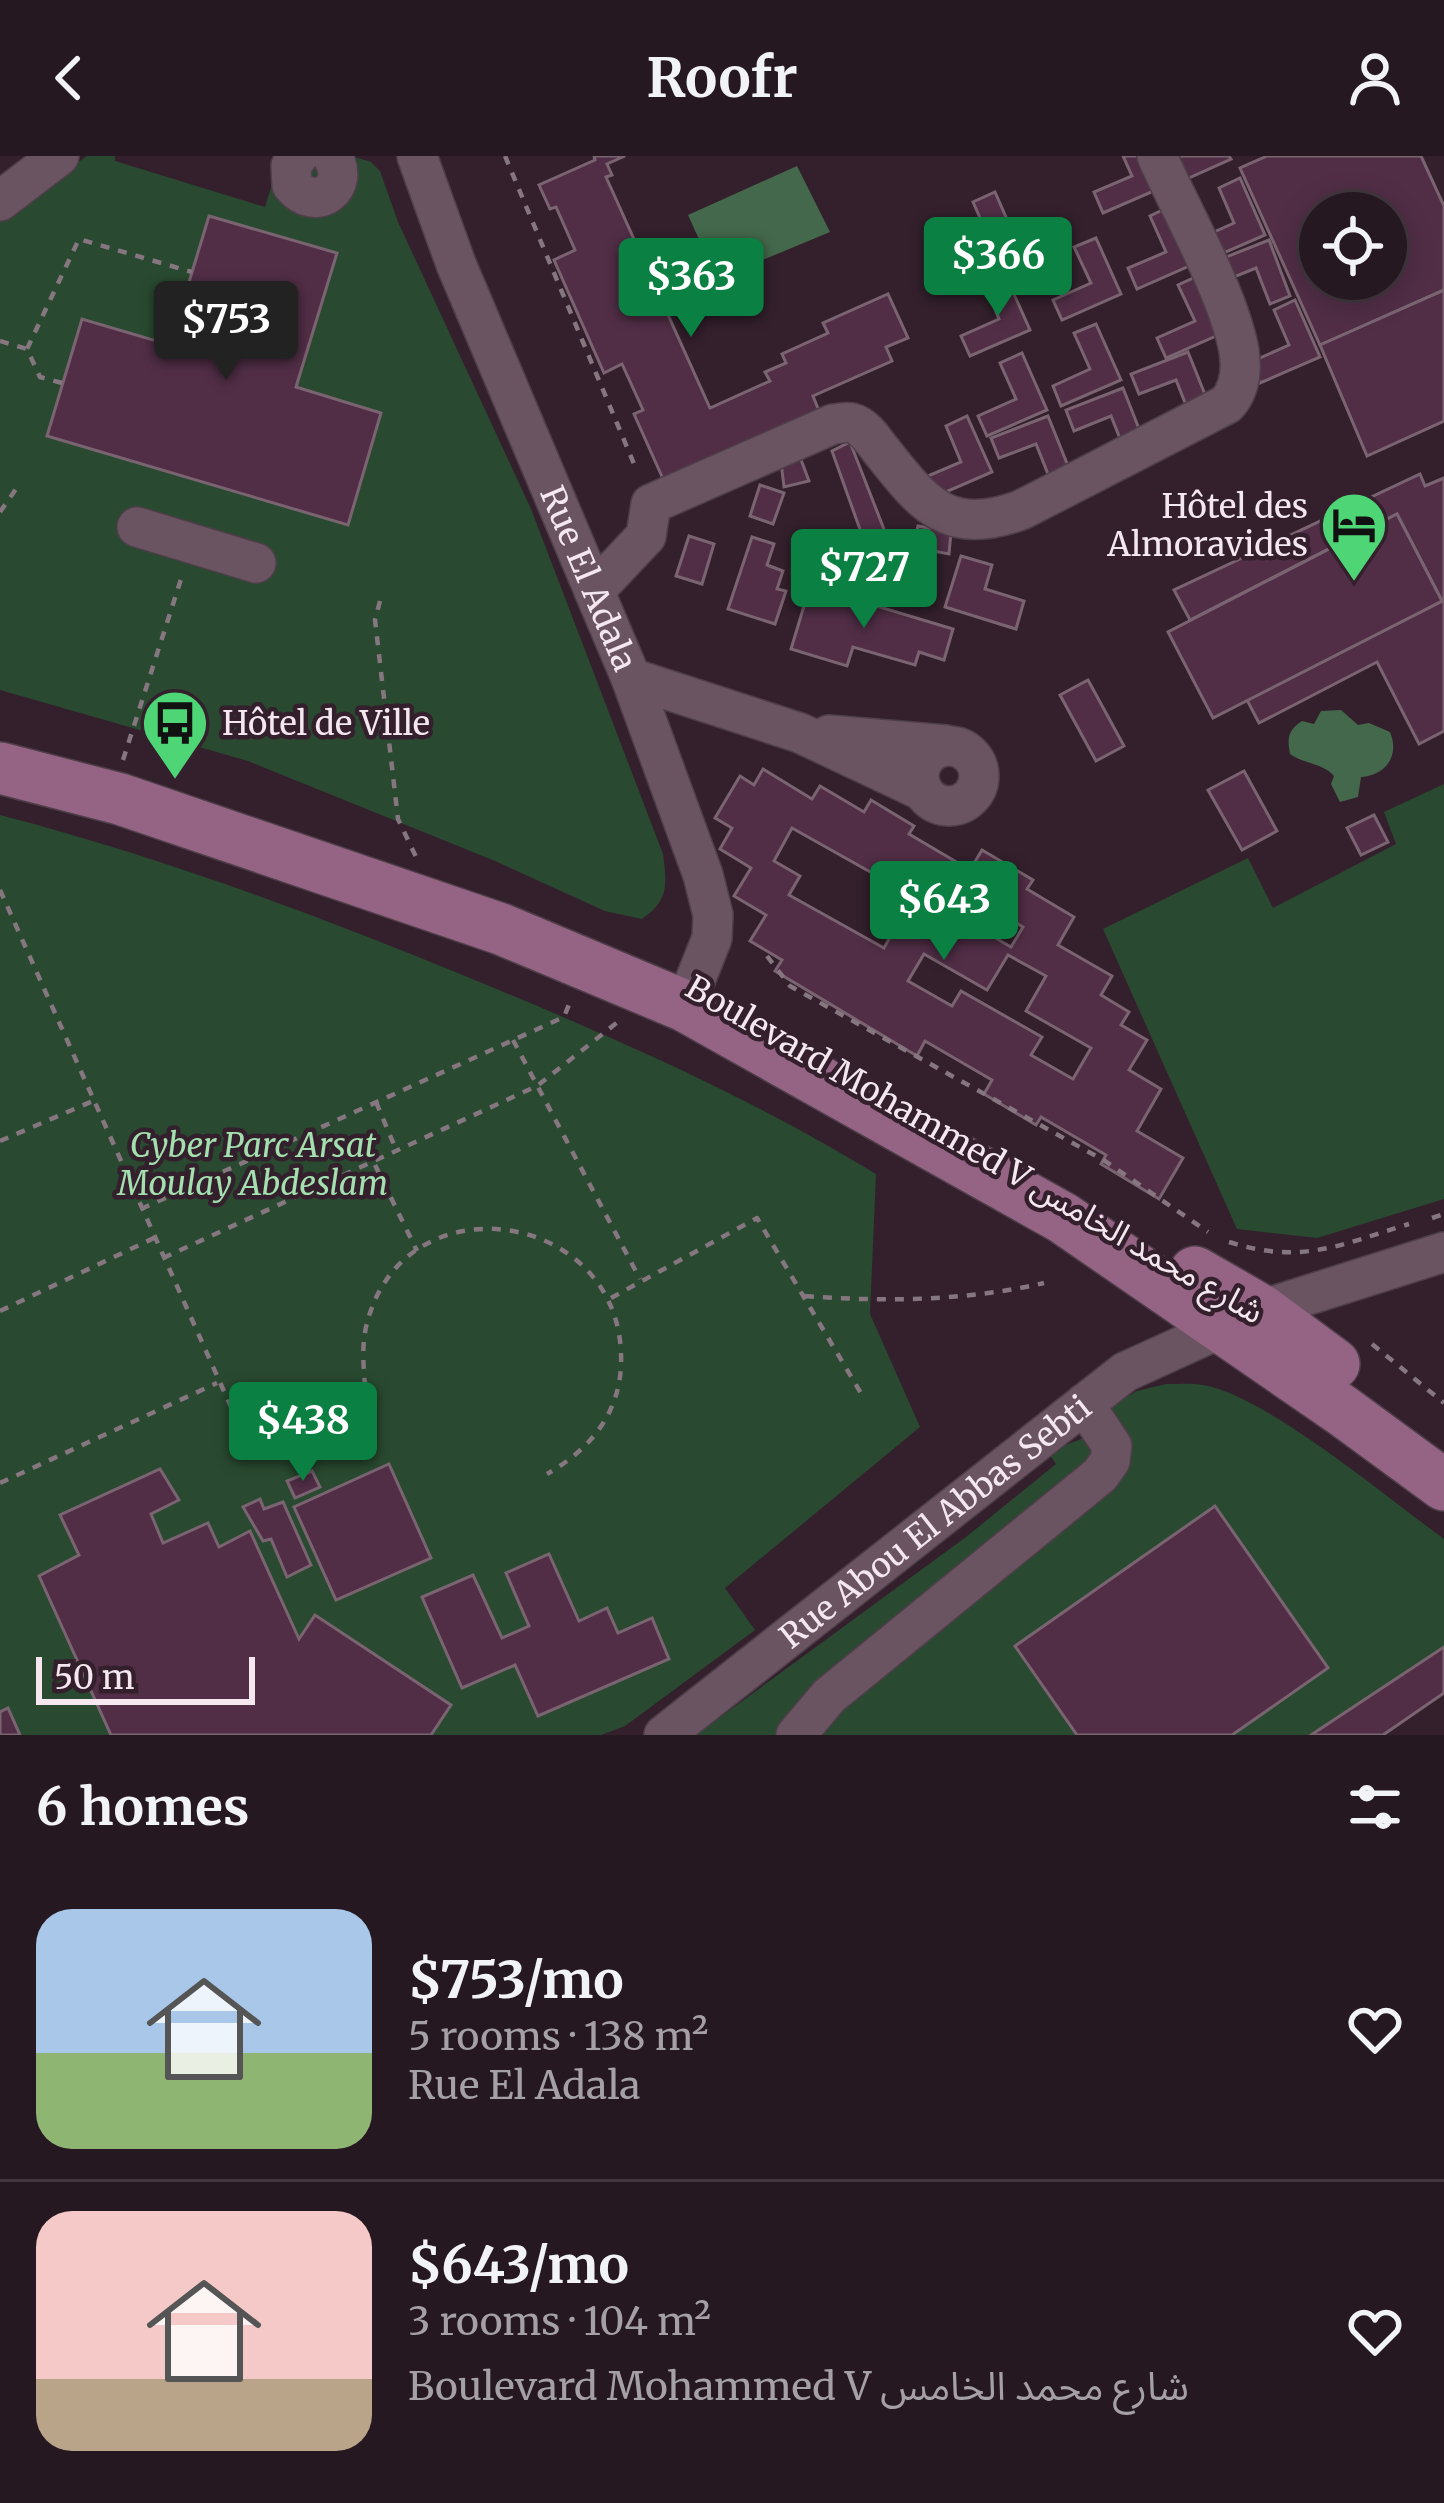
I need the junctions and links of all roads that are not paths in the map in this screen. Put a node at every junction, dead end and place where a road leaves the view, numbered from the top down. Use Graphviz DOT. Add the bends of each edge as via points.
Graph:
graph roads {
  1 [pos="58,156"];
  2 [pos="332,156"];
  3 [pos="417,156"];
  4 [pos="451,156"];
  5 [pos="1157,156"];
  6 [pos="283,159"];
  7 [pos="0,201"];
  8 [pos="447,232"];
  9 [pos="136,527"];
  10 [pos="256,563"];
  11 [pos="594,591"];
  12 [pos="631,678"];
  13 [pos="800,733"];
  14 [pos="0,741"];
  15 [pos="0,768"];
  16 [pos="690,996"];
  17 [pos="1444,1252"];
  18 [pos="1240,1318"];
  19 [pos="1084,1404"];
  20 [pos="1444,1448"];
  21 [pos="1444,1485"];
  22 [pos="806,1731"];
  23 [pos="664,1735"];
  1 -- 7 [label="street"];
  2 -- 6 [label="street" via="338,182 316,199 292,185"];
  3 -- 8 [label="street, Rue El Adala"];
  4 -- 8 [label="street"];
  5 -- 11 [label="street" via="1234,329 1240,374 1226,404 989,521 937,512 868,434 852,423 833,424 651,504 646,536"];
  8 -- 11 [label="street, Rue El Adala"];
  9 -- 10 [label="street"];
  11 -- 12 [label="street, Rue El Adala"];
  12 -- 13 [label="street"];
  12 -- 16 [label="street, Rue El Adala" via="711,904 712,938"];
  13 -- 13 [label="street" via="921,790 925,756 946,746"];
  14 -- 16 [label="main road, Boulevard Mohammed V شارع محمد الخامس" via="120,771 422,870"];
  15 -- 16 [label="main road, Boulevard Mohammed V شارع محمد الخامس" via="142,806 501,929 586,967"];
  16 -- 18 [label="main road, Boulevard Mohammed V شارع محمد الخامس"];
  17 -- 18 [label="street, Rue Abou El Abbas Sebti"];
  18 -- 19 [label="street, Rue Abou El Abbas Sebti" via="1125,1372"];
  18 -- 20 [label="main road, Boulevard Mohammed V شارع محمد الخامس"];
  18 -- 21 [label="main road, Boulevard Mohammed V شارع محمد الخامس"];
  19 -- 22 [label="street" via="1112,1445 1100,1474 829,1696"];
  19 -- 23 [label="street, Rue Abou El Abbas Sebti"];
}
